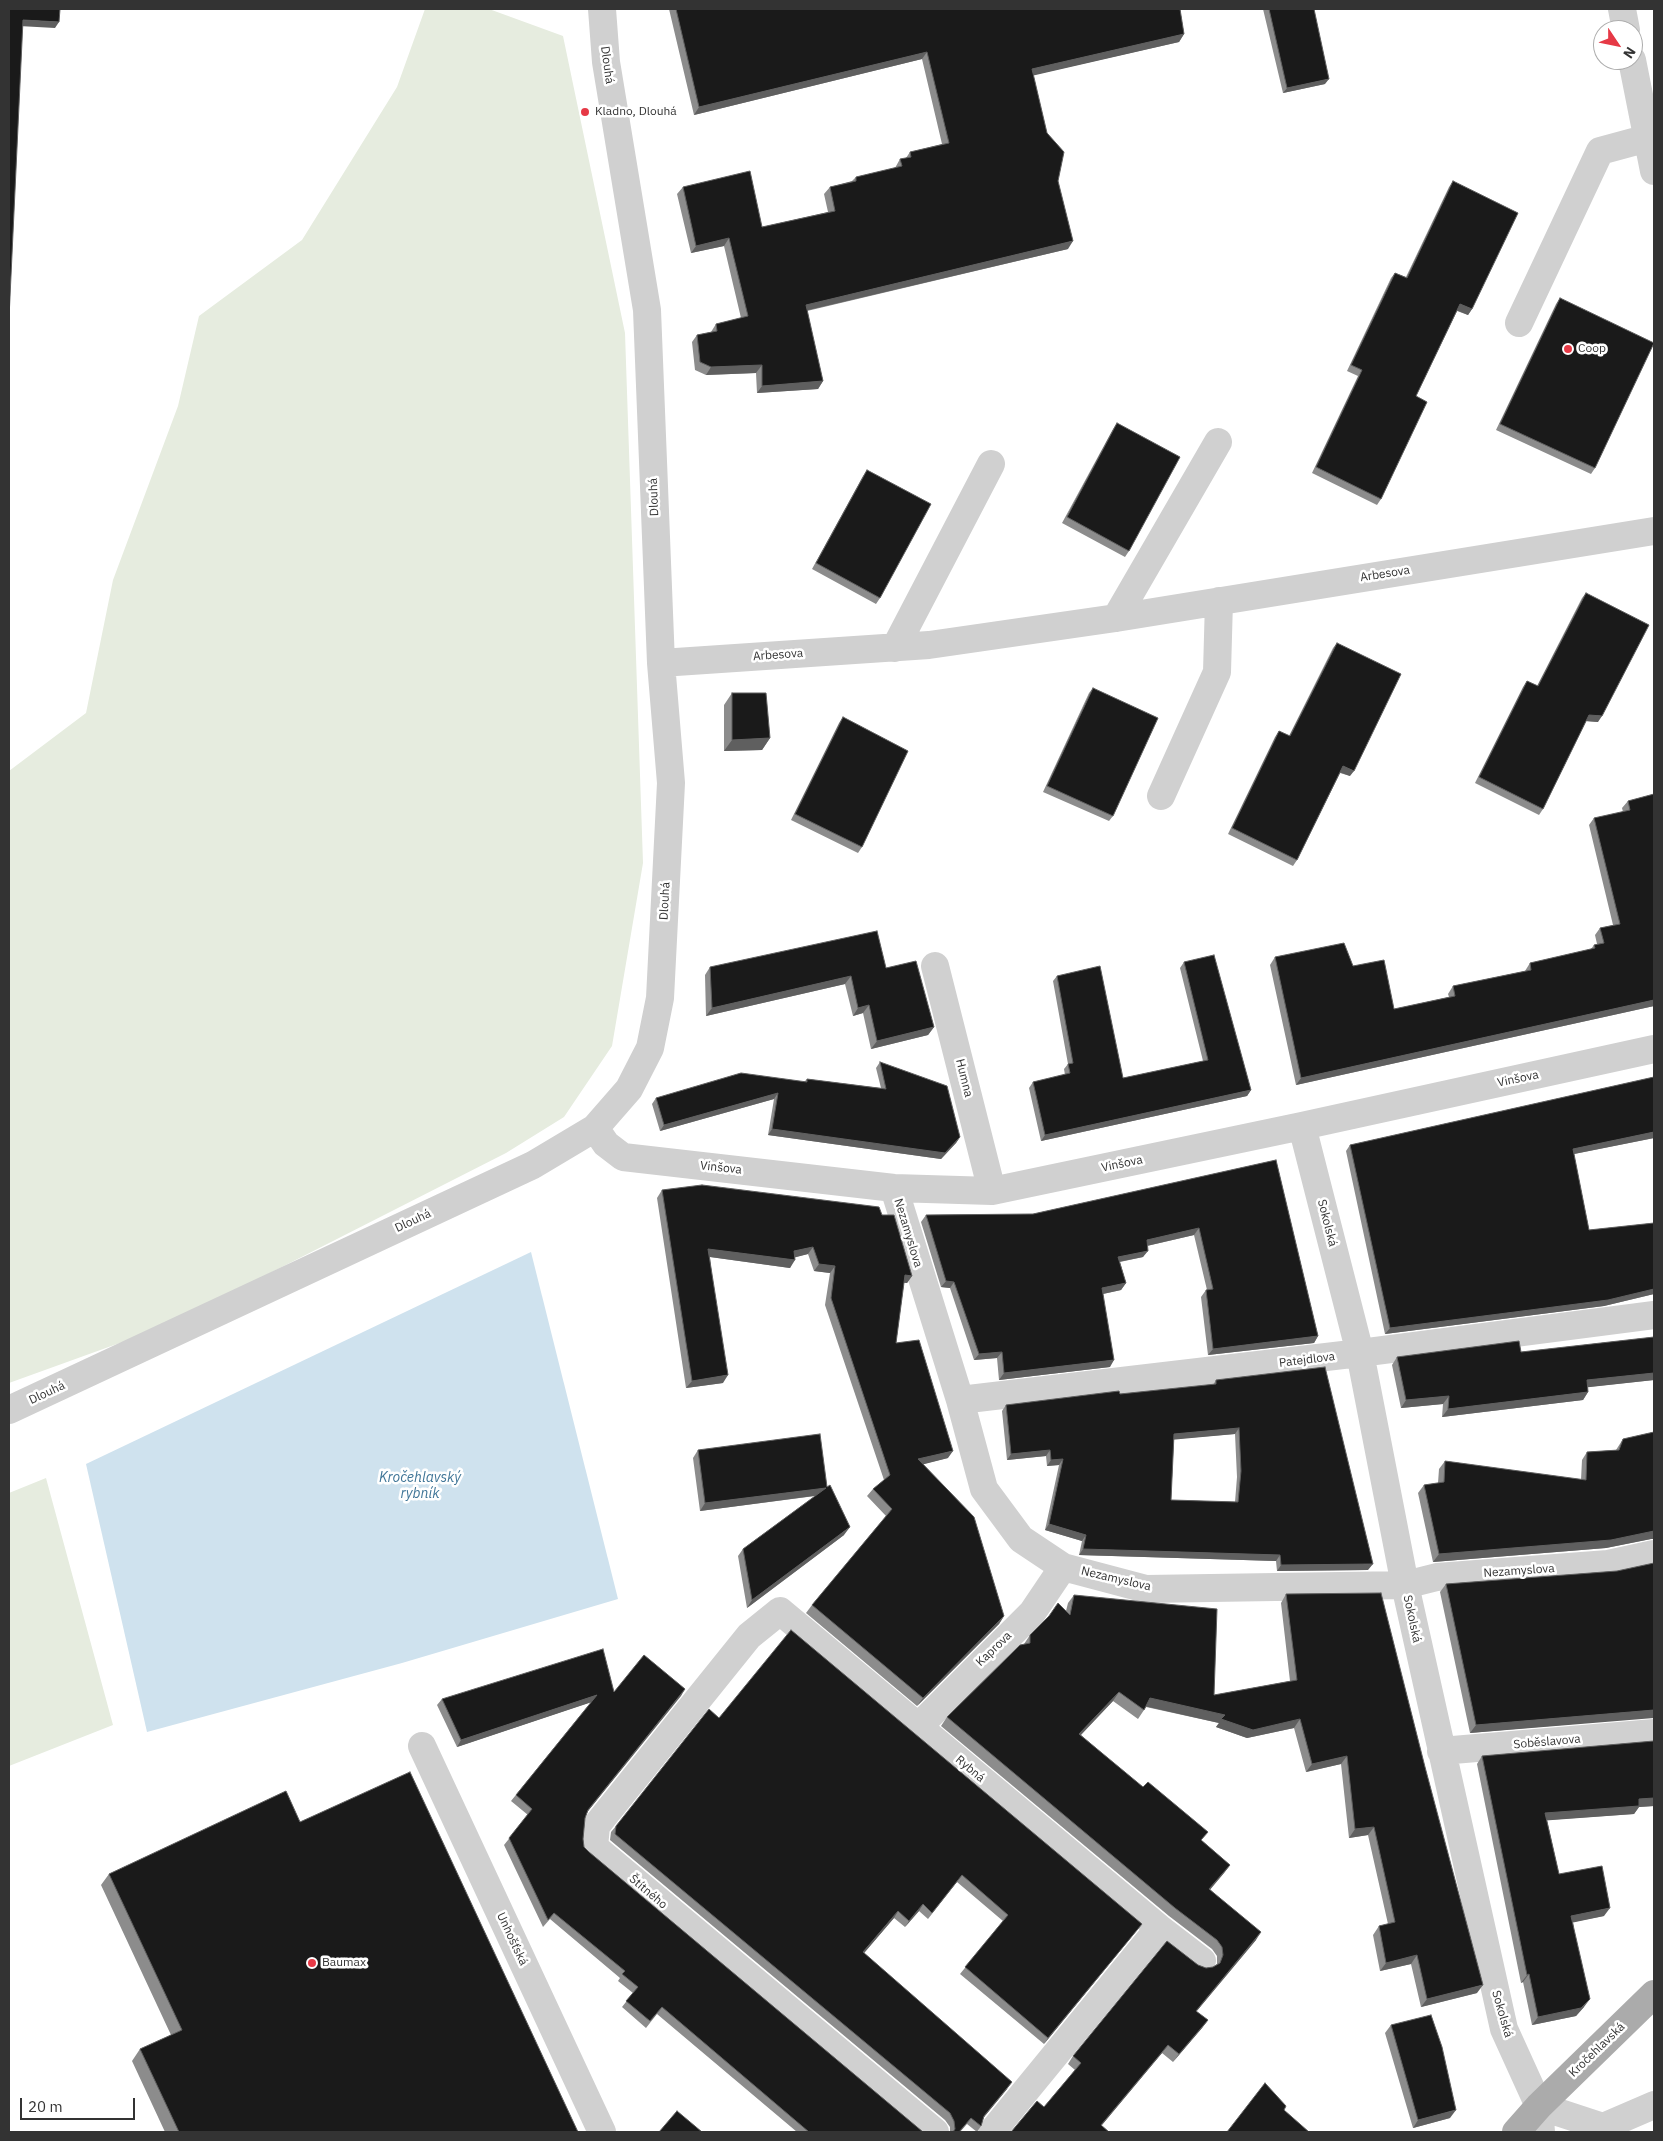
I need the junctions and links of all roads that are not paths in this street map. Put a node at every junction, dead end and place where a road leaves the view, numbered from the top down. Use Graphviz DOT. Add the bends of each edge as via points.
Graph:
graph roads {
  1 [pos="602,9"];
  2 [pos="1634,70"];
  3 [pos="1648,138"];
  4 [pos="1654,171"];
  5 [pos="1519,323"];
  6 [pos="1218,442"];
  7 [pos="990,464"];
  8 [pos="1654,531"];
  9 [pos="1219,601"];
  10 [pos="1116,618"];
  11 [pos="895,648"];
  12 [pos="661,663"];
  13 [pos="1161,796"];
  14 [pos="935,966"];
  15 [pos="1654,1049"];
  16 [pos="1302,1126"];
  17 [pos="595,1128"];
  18 [pos="894,1188"];
  19 [pos="992,1191"];
  20 [pos="1654,1315"];
  21 [pos="1360,1354"];
  22 [pos="960,1400"];
  23 [pos="9,1410"];
  24 [pos="1654,1554"];
  25 [pos="1063,1567"];
  26 [pos="1405,1585"];
  27 [pos="780,1611"];
  28 [pos="919,1726"];
  29 [pos="1654,1732"];
  30 [pos="422,1746"];
  31 [pos="1441,1750"];
  32 [pos="1159,1928"];
  33 [pos="1202,1961"];
  34 [pos="1654,1994"];
  35 [pos="1654,2105"];
  36 [pos="1540,2119"];
  37 [pos="602,2132"];
  38 [pos="935,2132"];
  39 [pos="992,2132"];
  40 [pos="1516,2132"];
  1 -- 12 [label="street, Dlouhá" via="606,62 647,310"];
  2 -- 3 [label="street"];
  3 -- 4 [label="street"];
  3 -- 5 [label="street" via="1600,151"];
  6 -- 10 [label="street"];
  7 -- 11 [label="street"];
  8 -- 9 [label="street, Arbesova"];
  9 -- 10 [label="street, Arbesova"];
  9 -- 13 [label="street" via="1217,672"];
  10 -- 11 [label="street, Arbesova"];
  11 -- 12 [label="street, Arbesova"];
  12 -- 17 [label="street, Dlouhá" via="671,783 660,998 650,1048 629,1089"];
  14 -- 19 [label="street, Humna"];
  15 -- 16 [label="street, Vinšova"];
  16 -- 19 [label="street, Vinšova"];
  16 -- 21 [label="street, Sokolská"];
  17 -- 18 [label="street, Vinšova" via="606,1144 623,1157"];
  17 -- 23 [label="street, Dlouhá" via="533,1165"];
  18 -- 19 [label="street, Vinšova"];
  18 -- 22 [label="street, Nezamyslova"];
  20 -- 21 [label="street, Patejdlova"];
  21 -- 22 [label="street, Patejdlova"];
  21 -- 26 [label="street, Sokolská"];
  22 -- 25 [label="street, Nezamyslova" via="984,1489 1021,1539"];
  24 -- 26 [label="street, Nezamyslova" via="1608,1564 1437,1577"];
  25 -- 26 [label="street, Nezamyslova" via="1146,1588"];
  25 -- 28 [label="street, Kaprova" via="1032,1613"];
  26 -- 31 [label="street, Sokolská"];
  27 -- 28 [label="street, Rybná"];
  27 -- 38 [label="street, Štítného" via="749,1636 596,1826 594,1847"];
  28 -- 32 [label="street, Rybná"];
  29 -- 31 [label="street, Soběslavova"];
  30 -- 37 [label="street, Unhošťská"];
  31 -- 36 [label="street, Sokolská" via="1504,2029"];
  32 -- 33 [label="street, Rybná"];
  32 -- 39 [label="street"];
  34 -- 36 [label="main road, Kročehlavská"];
  35 -- 36 [label="street" via="1603,2127"];
  36 -- 40 [label="main road, Kročehlavská"];
}
